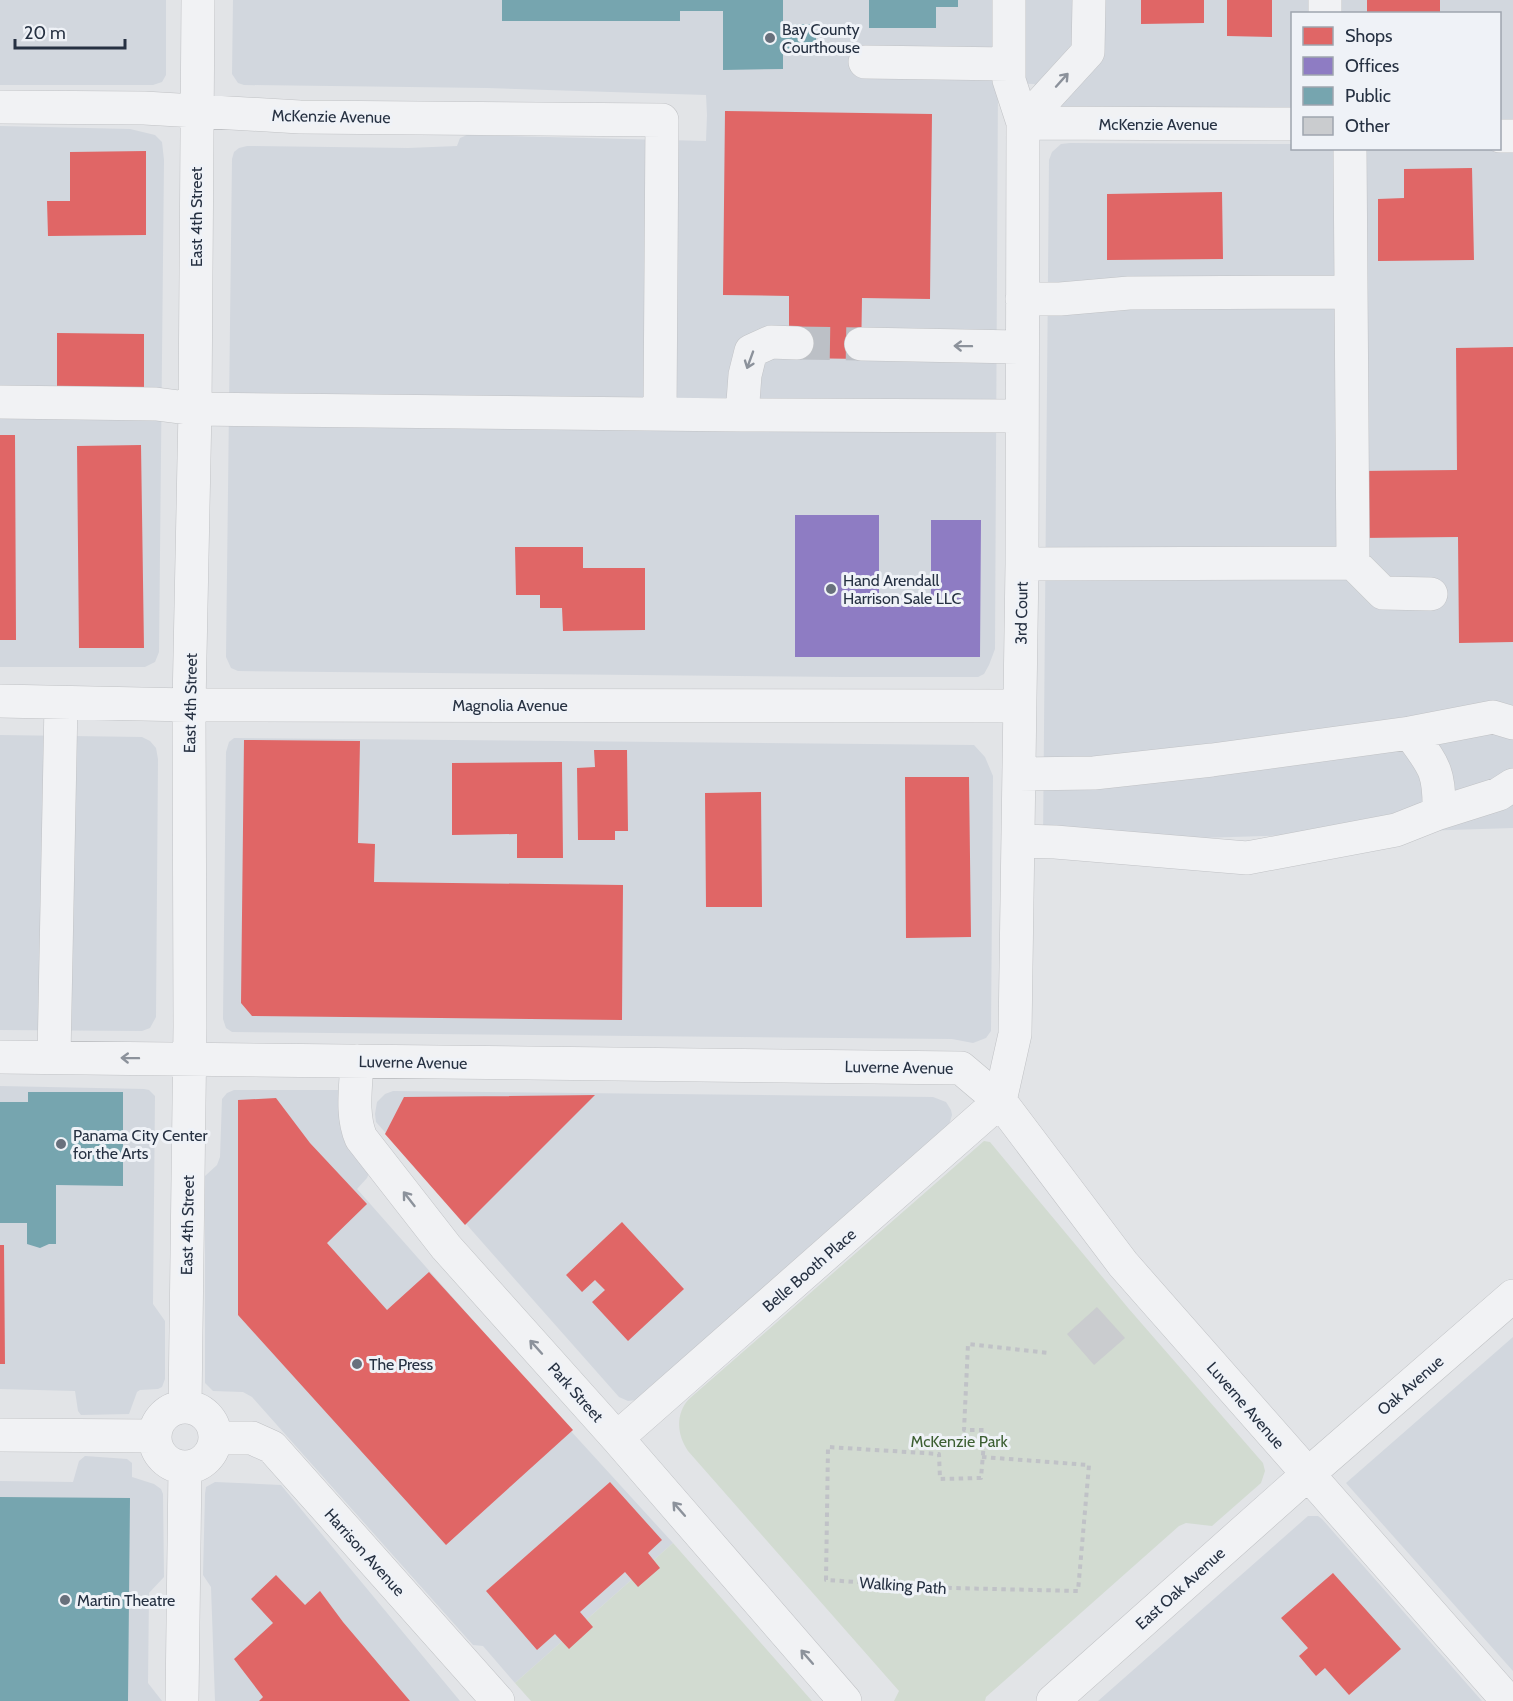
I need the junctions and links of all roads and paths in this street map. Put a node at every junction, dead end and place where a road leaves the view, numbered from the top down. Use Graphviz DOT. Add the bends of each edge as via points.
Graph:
graph roads {
  1 [pos="198,0"];
  2 [pos="1010,0"];
  3 [pos="1089,0"];
  4 [pos="865,62"];
  5 [pos="1009,64"];
  6 [pos="0,107"];
  7 [pos="197,112"];
  8 [pos="1023,123"];
  9 [pos="1291,124"];
  10 [pos="1350,150"];
  11 [pos="1351,292"];
  12 [pos="1022,299"];
  13 [pos="797,343"];
  14 [pos="861,344"];
  15 [pos="1022,347"];
  16 [pos="0,402"];
  17 [pos="195,409"];
  18 [pos="660,414"];
  19 [pos="742,415"];
  20 [pos="1022,416"];
  21 [pos="1353,563"];
  22 [pos="1022,564"];
  23 [pos="1431,594"];
  24 [pos="0,701"];
  25 [pos="61,703"];
  26 [pos="189,705"];
  27 [pos="1019,706"];
  28 [pos="1513,723"];
  29 [pos="1410,734"];
  30 [pos="1019,774"];
  31 [pos="1513,785"];
  32 [pos="1439,813"];
  33 [pos="1018,841"];
  34 [pos="0,1057"];
  35 [pos="54,1057"];
  36 [pos="189,1059"];
  37 [pos="357,1061"];
  38 [pos="1000,1101"];
  39 [pos="1513,1296"];
  40 [pos="1048,1353"];
  41 [pos="185,1407"];
  42 [pos="0,1435"];
  43 [pos="154,1436"];
  44 [pos="215,1438"];
  45 [pos="617,1438"];
  46 [pos="982,1457"];
  47 [pos="185,1467"];
  48 [pos="1307,1475"];
  49 [pos="182,1701"];
  50 [pos="498,1701"];
  51 [pos="845,1701"];
  52 [pos="1053,1701"];
  53 [pos="1508,1701"];
  1 -- 7 [label="street, East 4th Street"];
  2 -- 5 [label="street, 3rd Court"];
  8 -- 3 [label="street, one-way" via="1088,52"];
  4 -- 5 [label="street"];
  5 -- 8 [label="street, 3rd Court" via="1009,80"];
  6 -- 7 [label="street, McKenzie Avenue"];
  7 -- 17 [label="street, East 4th Street"];
  7 -- 18 [label="street, McKenzie Avenue" via="300,117 662,120"];
  8 -- 9 [label="street, McKenzie Avenue"];
  8 -- 12 [label="street, 3rd Court"];
  10 -- 11 [label="street"];
  11 -- 12 [label="street" via="1130,293"];
  11 -- 21 [label="street"];
  12 -- 15 [label="street, 3rd Court"];
  13 -- 19 [label="street, one-way" via="771,342 751,351"];
  15 -- 14 [label="street, one-way"];
  15 -- 20 [label="street, 3rd Court"];
  16 -- 17 [label="street" via="156,404"];
  17 -- 18 [label="street"];
  17 -- 26 [label="street, East 4th Street"];
  18 -- 19 [label="street"];
  19 -- 20 [label="street"];
  20 -- 22 [label="street, 3rd Court"];
  21 -- 22 [label="street"];
  21 -- 23 [label="street" via="1383,593"];
  22 -- 27 [label="street, 3rd Court"];
  24 -- 25 [label="street, Magnolia Avenue"];
  25 -- 26 [label="street, Magnolia Avenue"];
  25 -- 35 [label="street"];
  26 -- 27 [label="street, Magnolia Avenue"];
  26 -- 36 [label="street, East 4th Street"];
  27 -- 30 [label="street, 3rd Court"];
  28 -- 29 [label="street" via="1493,717"];
  29 -- 30 [label="street" via="1094,773"];
  29 -- 32 [label="street" via="1433,765 1440,786"];
  30 -- 33 [label="street, 3rd Court"];
  31 -- 32 [label="street" via="1499,794"];
  32 -- 33 [label="street" via="1396,830 1247,858"];
  33 -- 38 [label="street, 3rd Court" via="1015,1034"];
  34 -- 35 [label="street, Luverne Avenue"];
  36 -- 35 [label="street, Luverne Avenue, one-way"];
  36 -- 37 [label="street, Luverne Avenue"];
  36 -- 41 [label="street, East 4th Street"];
  37 -- 38 [label="street, Luverne Avenue" via="961,1068"];
  45 -- 37 [label="street, Park Street, one-way" via="446,1247 361,1138 356,1119"];
  38 -- 45 [label="street, Belle Booth Place"];
  38 -- 48 [label="street, Luverne Avenue" via="1123,1264"];
  39 -- 48 [label="street, Oak Avenue"];
  40 -- 46 [label="path, Walking Path" via="968,1344 964,1430 985,1430"];
  41 -- 43 [label="street" via="170,1410 162,1417"];
  41 -- 44 [label="street" via="200,1410 208,1418"];
  42 -- 43 [label="street"];
  43 -- 47 [label="street" via="159,1454 167,1462"];
  44 -- 47 [label="street" via="214,1447 202,1462"];
  44 -- 50 [label="street, Harrison Avenue" via="252,1438 272,1447"];
  51 -- 45 [label="street, Park Street, one-way"];
  46 -- 46 [label="path, Walking Path" via="981,1479 940,1479 939,1454 828,1446 826,1580 1078,1591 1089,1465"];
  47 -- 49 [label="street"];
  48 -- 52 [label="street, East Oak Avenue"];
  48 -- 53 [label="street, Luverne Avenue"];
}
